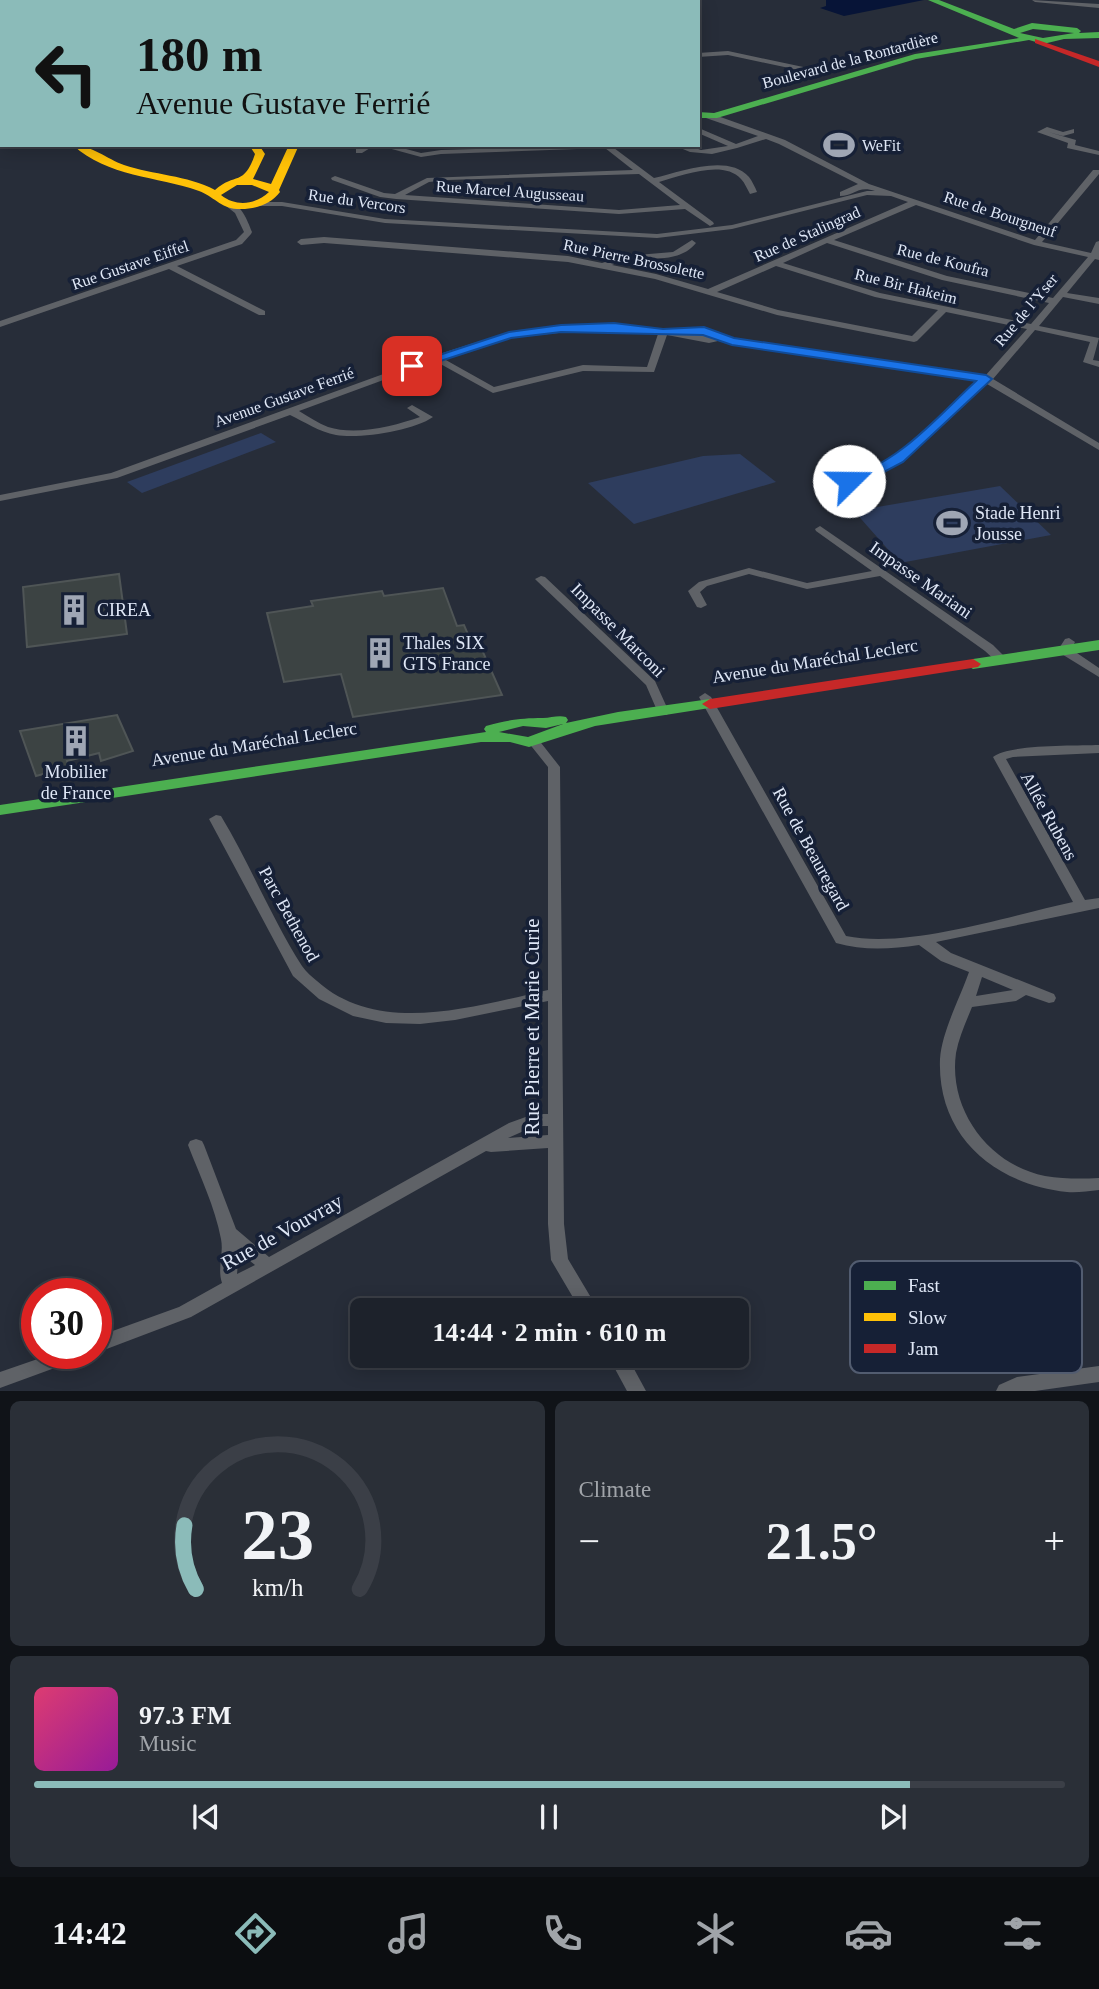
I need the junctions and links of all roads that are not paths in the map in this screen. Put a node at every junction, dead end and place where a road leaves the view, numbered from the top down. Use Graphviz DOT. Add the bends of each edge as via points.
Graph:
graph roads {
  1 [pos="371,0"];
  2 [pos="385,0"];
  3 [pos="932,0"];
  4 [pos="942,0"];
  5 [pos="1035,0"];
  6 [pos="1099,6"];
  7 [pos="1099,33"];
  8 [pos="1039,36"];
  9 [pos="700,55"];
  10 [pos="838,63"];
  11 [pos="1099,64"];
  12 [pos="710,113"];
  13 [pos="1071,131"];
  14 [pos="766,136"];
  15 [pos="734,146"];
  16 [pos="255,147"];
  17 [pos="293,147"];
  18 [pos="367,147"];
  19 [pos="390,147"];
  20 [pos="578,147"];
  21 [pos="606,147"];
  22 [pos="684,147"];
  23 [pos="82,148"];
  24 [pos="359,151"];
  25 [pos="1099,153"];
  26 [pos="640,172"];
  27 [pos="1096,172"];
  28 [pos="848,177"];
  29 [pos="335,178"];
  30 [pos="651,181"];
  31 [pos="234,184"];
  32 [pos="854,188"];
  33 [pos="869,189"];
  34 [pos="275,191"];
  35 [pos="753,192"];
  36 [pos="396,197"];
  37 [pos="222,200"];
  38 [pos="915,202"];
  39 [pos="685,207"];
  40 [pos="249,208"];
  41 [pos="709,225"];
  42 [pos="455,226"];
  43 [pos="828,241"];
  44 [pos="301,242"];
  45 [pos="692,243"];
  46 [pos="1037,243"];
  47 [pos="1099,244"];
  48 [pos="1096,256"];
  49 [pos="776,263"];
  50 [pos="170,266"];
  51 [pos="604,266"];
  52 [pos="709,292"];
  53 [pos="1057,298"];
  54 [pos="1099,301"];
  55 [pos="943,310"];
  56 [pos="262,313"];
  57 [pos="0,324"];
  58 [pos="1031,329"];
  59 [pos="663,332"];
  60 [pos="1097,340"];
  61 [pos="436,358"];
  62 [pos="1094,363"];
  63 [pos="986,379"];
  64 [pos="412,408"];
  65 [pos="291,411"];
  66 [pos="1099,447"];
  67 [pos="849,481"];
  68 [pos="0,498"];
  69 [pos="820,529"];
  70 [pos="880,573"];
  71 [pos="541,579"];
  72 [pos="701,605"];
  73 [pos="1099,637"];
  74 [pos="1099,645"];
  75 [pos="1066,646"];
  76 [pos="999,657"];
  77 [pos="1099,673"];
  78 [pos="706,701"];
  79 [pos="662,708"];
  80 [pos="512,731"];
  81 [pos="539,733"];
  82 [pos="1099,749"];
  83 [pos="0,801"];
  84 [pos="0,810"];
  85 [pos="216,819"];
  86 [pos="1099,903"];
  87 [pos="1081,905"];
  88 [pos="922,940"];
  89 [pos="977,970"];
  90 [pos="1024,988"];
  91 [pos="555,994"];
  92 [pos="1049,998"];
  93 [pos="966,1002"];
  94 [pos="554,1119"];
  95 [pos="555,1141"];
  96 [pos="196,1145"];
  97 [pos="484,1147"];
  98 [pos="1099,1184"];
  99 [pos="227,1231"];
  100 [pos="268,1266"];
  101 [pos="232,1286"];
  102 [pos="582,1298"];
  103 [pos="112,1339"];
  104 [pos="624,1368"];
  105 [pos="31,1369"];
  106 [pos="1099,1374"];
  107 [pos="0,1380"];
  108 [pos="637,1391"];
  109 [pos="1005,1391"];
  1 -- 2 [label="street"];
  3 -- 8 [label="main road"];
  4 -- 8 [label="main road"];
  5 -- 6 [label="street"];
  7 -- 8 [label="main road"];
  8 -- 11 [label="main road"];
  8 -- 12 [label="main road, Boulevard de la Rontardière" via="908,54"];
  9 -- 10 [label="street" via="728,53 808,70"];
  12 -- 14 [label="street, Rue de Bourgneuf"];
  12 -- 15 [label="street"];
  13 -- 25 [label="street" via="1041,132"];
  14 -- 15 [label="street"];
  14 -- 28 [label="street, Rue de Bourgneuf"];
  15 -- 22 [label="street" via="702,152"];
  16 -- 31 [label="main road" via="260,154 256,169"];
  17 -- 34 [label="main road"];
  18 -- 24 [label="street"];
  19 -- 20 [label="street" via="428,156"];
  21 -- 26 [label="street"];
  23 -- 31 [label="main road" via="141,170 206,184"];
  23 -- 37 [label="main road" via="121,170 201,187"];
  26 -- 30 [label="street"];
  26 -- 36 [label="street" via="426,180"];
  27 -- 46 [label="street"];
  28 -- 32 [label="street"];
  28 -- 33 [label="street, Rue de Bourgneuf"];
  29 -- 36 [label="street, Rue Marcel Augusseau"];
  30 -- 35 [label="street" via="724,167 744,177"];
  30 -- 39 [label="street"];
  31 -- 34 [label="main road" via="257,183"];
  31 -- 37 [label="main road" via="218,190"];
  32 -- 33 [label="street" via="857,192"];
  32 -- 41 [label="street, Rue du Vercors"];
  33 -- 38 [label="street, Rue de Bourgneuf"];
  33 -- 41 [label="street, Rue du Vercors" via="732,227"];
  34 -- 40 [label="main road" via="270,199"];
  34 -- 42 [label="street, Rue du Vercors" via="284,198 358,215"];
  36 -- 39 [label="street, Rue Marcel Augusseau" via="619,212"];
  37 -- 40 [label="main road"];
  38 -- 43 [label="street, Rue de Stalingrad"];
  38 -- 46 [label="street, Rue de Bourgneuf"];
  39 -- 41 [label="street"];
  40 -- 42 [label="street, Rue du Vercors" via="282,204 358,219"];
  40 -- 50 [label="street, Rue Gustave Eiffel" via="246,238"];
  41 -- 42 [label="street, Rue du Vercors" via="689,233 625,236"];
  43 -- 49 [label="street, Rue de Stalingrad"];
  43 -- 53 [label="street, Rue de Koufra" via="945,278"];
  44 -- 51 [label="street, Rue Pierre Brossolette" via="543,256"];
  45 -- 51 [label="street" via="675,254 612,259"];
  46 -- 48 [label="street, Rue de Bourgneuf"];
  47 -- 48 [label="street, Rue de l’Yser"];
  48 -- 53 [label="street, Rue de l’Yser"];
  49 -- 52 [label="street, Rue de Stalingrad"];
  49 -- 55 [label="street, Rue Bir Hakeim"];
  50 -- 56 [label="street"];
  50 -- 57 [label="street, Rue Gustave Eiffel"];
  51 -- 52 [label="street, Rue Pierre Brossolette"];
  52 -- 55 [label="street, Rue Pierre Brossolette" via="777,312 914,339"];
  53 -- 54 [label="street"];
  53 -- 58 [label="street, Rue de l’Yser"];
  55 -- 58 [label="street, Rue Bir Hakeim"];
  58 -- 60 [label="street"];
  58 -- 63 [label="street, Rue de l’Yser"];
  59 -- 61 [label="street, Avenue Gustave Ferrié" via="595,327 533,331"];
  59 -- 61 [label="street" via="651,370 583,368 493,390"];
  59 -- 63 [label="street, Avenue Gustave Ferrié" via="712,332 718,338"];
  60 -- 62 [label="street"];
  61 -- 65 [label="street, Avenue Gustave Ferrié"];
  63 -- 66 [label="street"];
  63 -- 67 [label="street, Rue de l’Yser" via="898,459"];
  64 -- 65 [label="street" via="428,417 397,427 339,432"];
  65 -- 68 [label="street, Avenue Gustave Ferrié" via="113,476"];
  69 -- 70 [label="street, Impasse Mariani"];
  70 -- 72 [label="street" via="807,586 749,571 703,584 694,591"];
  70 -- 76 [label="street, Impasse Mariani"];
  71 -- 79 [label="street, Impasse Marconi" via="651,684"];
  73 -- 75 [label="main road, Avenue du Maréchal Leclerc"];
  74 -- 75 [label="main road, Avenue du Maréchal Leclerc"];
  75 -- 76 [label="main road, Avenue du Maréchal Leclerc"];
  75 -- 77 [label="street"];
  76 -- 78 [label="main road, Avenue du Maréchal Leclerc"];
  78 -- 79 [label="main road, Avenue du Maréchal Leclerc"];
  78 -- 88 [label="street, Rue de Beauregard" via="835,934 853,946 867,947"];
  79 -- 81 [label="main road, Avenue du Maréchal Leclerc"];
  80 -- 81 [label="main road" via="519,741"];
  80 -- 83 [label="main road, Avenue du Maréchal Leclerc"];
  80 -- 84 [label="main road, Avenue du Maréchal Leclerc"];
  81 -- 91 [label="street, Rue Pierre et Marie Curie" via="554,767"];
  82 -- 87 [label="street, Allée Rubens" via="999,757"];
  85 -- 91 [label="street, Parc Bethenod" via="298,972 311,988 339,1003 395,1019 427,1019"];
  86 -- 87 [label="street, Rue de Beauregard"];
  87 -- 88 [label="street, Rue de Beauregard"];
  88 -- 89 [label="street"];
  89 -- 90 [label="street"];
  89 -- 93 [label="street"];
  90 -- 92 [label="street"];
  90 -- 93 [label="street" via="1016,996"];
  91 -- 94 [label="street, Rue Pierre et Marie Curie"];
  93 -- 98 [label="street" via="947,1059 950,1096 965,1130 993,1161 1013,1173 1058,1186"];
  94 -- 95 [label="street, Rue Pierre et Marie Curie"];
  94 -- 97 [label="street, Rue de Vouvray" via="515,1127"];
  95 -- 97 [label="street, Rue de Vouvray"];
  95 -- 102 [label="street, Rue Pierre et Marie Curie" via="560,1260"];
  96 -- 99 [label="street"];
  97 -- 100 [label="street, Rue de Vouvray"];
  99 -- 100 [label="street"];
  99 -- 101 [label="street" via="231,1249 227,1278"];
  100 -- 101 [label="street, Rue de Vouvray"];
  101 -- 103 [label="street, Rue de Vouvray" via="185,1312"];
  104 -- 108 [label="street"];
  105 -- 107 [label="street"];
  106 -- 109 [label="street" via="1017,1385"];
}
